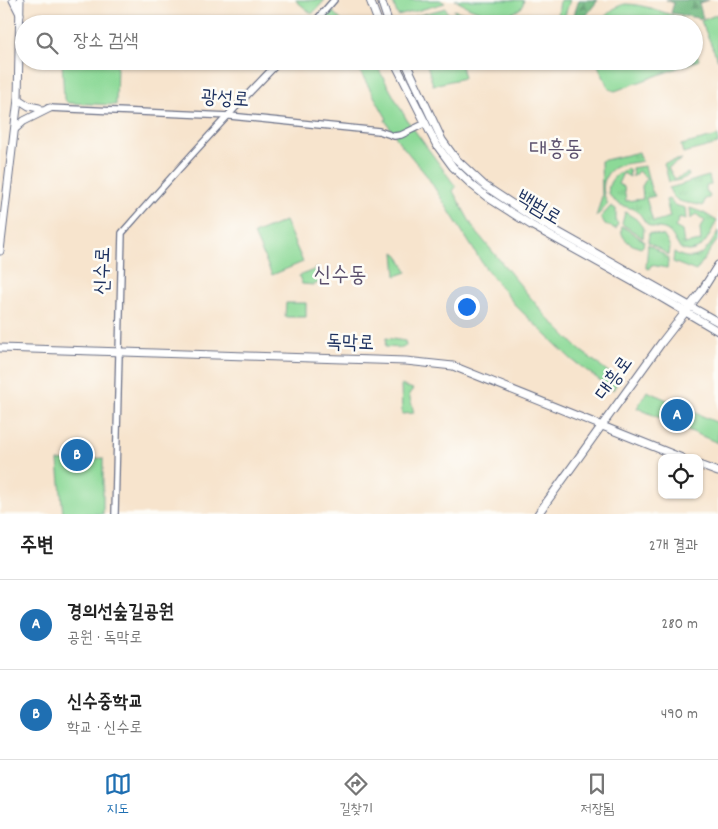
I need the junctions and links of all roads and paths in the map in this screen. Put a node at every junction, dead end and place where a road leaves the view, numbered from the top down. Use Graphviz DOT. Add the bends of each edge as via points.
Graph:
graph roads {
  1 [pos="13,0"];
  2 [pos="20,0"];
  3 [pos="334,0"];
  4 [pos="370,0"];
  5 [pos="381,0"];
  6 [pos="20,14"];
  7 [pos="321,15"];
  8 [pos="376,15"];
  9 [pos="386,15"];
  10 [pos="19,70"];
  11 [pos="271,70"];
  12 [pos="398,70"];
  13 [pos="410,70"];
  14 [pos="409,91"];
  15 [pos="422,95"];
  16 [pos="18,99"];
  17 [pos="17,108"];
  18 [pos="39,108"];
  19 [pos="50,108"];
  20 [pos="230,116"];
  21 [pos="426,123"];
  22 [pos="437,128"];
  23 [pos="15,129"];
  24 [pos="0,251"];
  25 [pos="718,265"];
  26 [pos="687,309"];
  27 [pos="712,322"];
  28 [pos="718,331"];
  29 [pos="0,348"];
  30 [pos="118,352"];
  31 [pos="602,425"];
  32 [pos="672,454"];
  33 [pos="703,466"];
  34 [pos="718,472"];
  35 [pos="114,514"];
  36 [pos="538,514"];
  1 -- 6 [label="main road"];
  2 -- 6 [label="main road"];
  3 -- 7 [label="street"];
  4 -- 8 [label="main road"];
  5 -- 9 [label="main road"];
  10 -- 16 [label="main road"];
  11 -- 20 [label="street, 신수로"];
  12 -- 14 [label="main road, 백범로"];
  13 -- 15 [label="main road, 백범로"];
  14 -- 15 [label="main road" via="420,102"];
  14 -- 21 [label="main road, 백범로"];
  15 -- 22 [label="main road, 백범로"];
  16 -- 17 [label="main road"];
  16 -- 18 [label="main road"];
  17 -- 18 [label="street, 광성로"];
  17 -- 23 [label="main road"];
  18 -- 19 [label="street, 광성로"];
  19 -- 20 [label="street, 광성로"];
  19 -- 23 [label="main road"];
  20 -- 21 [label="street, 광성로" via="379,131 391,136 401,135"];
  20 -- 30 [label="street, 신수로" via="122,233"];
  21 -- 22 [label="main road"];
  21 -- 26 [label="main road, 백범로" via="453,167 487,197 531,225"];
  22 -- 26 [label="main road, 백범로" via="456,158 501,197"];
  23 -- 24 [label="main road"];
  25 -- 26 [label="main road, 대흥로"];
  26 -- 27 [label="main road, 백범로"];
  26 -- 31 [label="main road, 대흥로"];
  27 -- 28 [label="main road, 백범로"];
  29 -- 30 [label="main road, 독막로"];
  30 -- 31 [label="main road, 독막로" via="453,366"];
  30 -- 35 [label="street, 신수로"];
  31 -- 32 [label="main road, 독막로"];
  31 -- 36 [label="main road, 대흥로"];
  33 -- 34 [label="main road"];
}
